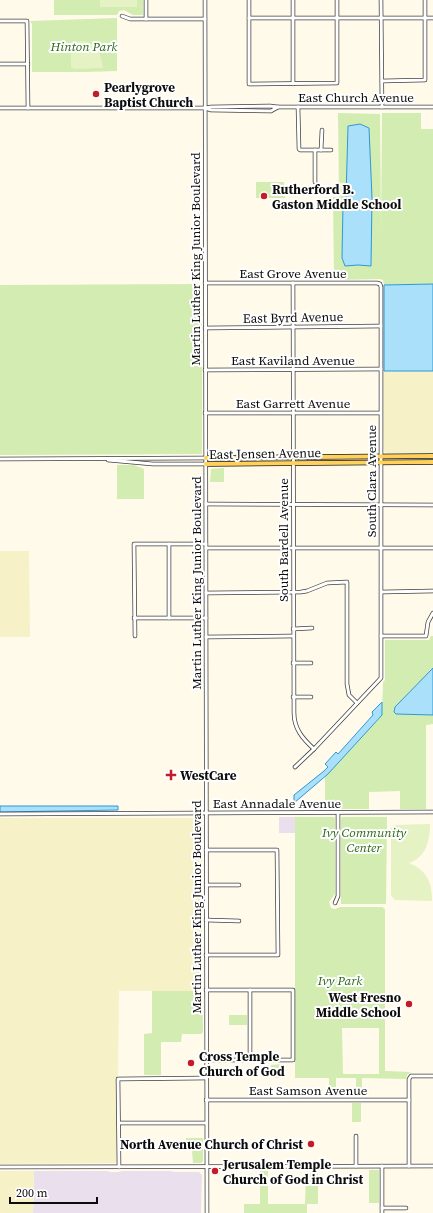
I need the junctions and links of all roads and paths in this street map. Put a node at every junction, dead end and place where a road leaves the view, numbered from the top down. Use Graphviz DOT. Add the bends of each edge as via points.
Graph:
graph roads {
  1 [pos="146,0"];
  2 [pos="205,0"];
  3 [pos="249,0"];
  4 [pos="293,0"];
  5 [pos="337,0"];
  6 [pos="381,0"];
  7 [pos="425,0"];
  8 [pos="122,16"];
  9 [pos="249,18"];
  10 [pos="293,18"];
  11 [pos="337,18"];
  12 [pos="381,18"];
  13 [pos="425,18"];
  14 [pos="433,18"];
  15 [pos="146,19"];
  16 [pos="205,19"];
  17 [pos="0,20"];
  18 [pos="0,64"];
  19 [pos="28,64"];
  20 [pos="382,81"];
  21 [pos="293,84"];
  22 [pos="298,107"];
  23 [pos="382,107"];
  24 [pos="433,107"];
  25 [pos="0,108"];
  26 [pos="28,108"];
  27 [pos="205,108"];
  28 [pos="322,130"];
  29 [pos="315,150"];
  30 [pos="321,150"];
  31 [pos="331,150"];
  32 [pos="315,182"];
  33 [pos="294,283"];
  34 [pos="205,284"];
  35 [pos="380,284"];
  36 [pos="381,326"];
  37 [pos="293,327"];
  38 [pos="205,328"];
  39 [pos="293,369"];
  40 [pos="381,369"];
  41 [pos="206,370"];
  42 [pos="206,413"];
  43 [pos="293,413"];
  44 [pos="380,413"];
  45 [pos="382,456"];
  46 [pos="433,456"];
  47 [pos="98,458"];
  48 [pos="206,458"];
  49 [pos="293,458"];
  50 [pos="0,459"];
  51 [pos="382,462"];
  52 [pos="433,462"];
  53 [pos="293,463"];
  54 [pos="206,464"];
  55 [pos="206,504"];
  56 [pos="293,504"];
  57 [pos="381,505"];
  58 [pos="433,505"];
  59 [pos="169,544"];
  60 [pos="206,544"];
  61 [pos="206,548"];
  62 [pos="293,548"];
  63 [pos="381,548"];
  64 [pos="433,548"];
  65 [pos="293,592"];
  66 [pos="382,592"];
  67 [pos="433,592"];
  68 [pos="206,593"];
  69 [pos="433,612"];
  70 [pos="134,618"];
  71 [pos="169,618"];
  72 [pos="206,618"];
  73 [pos="312,628"];
  74 [pos="293,629"];
  75 [pos="134,636"];
  76 [pos="293,636"];
  77 [pos="382,636"];
  78 [pos="206,637"];
  79 [pos="293,663"];
  80 [pos="311,663"];
  81 [pos="293,697"];
  82 [pos="311,697"];
  83 [pos="357,703"];
  84 [pos="314,749"];
  85 [pos="295,767"];
  86 [pos="433,812"];
  87 [pos="206,813"];
  88 [pos="338,813"];
  89 [pos="0,814"];
  90 [pos="206,850"];
  91 [pos="206,885"];
  92 [pos="239,885"];
  93 [pos="335,903"];
  94 [pos="206,920"];
  95 [pos="239,921"];
  96 [pos="206,955"];
  97 [pos="206,990"];
  98 [pos="250,990"];
  99 [pos="206,1060"];
  100 [pos="250,1060"];
  101 [pos="433,1076"];
  102 [pos="206,1078"];
  103 [pos="206,1100"];
  104 [pos="409,1100"];
  105 [pos="206,1122"];
  106 [pos="119,1123"];
  107 [pos="356,1136"];
  108 [pos="206,1166"];
  109 [pos="356,1166"];
  110 [pos="382,1166"];
  111 [pos="409,1166"];
  112 [pos="433,1166"];
  113 [pos="0,1167"];
  114 [pos="119,1167"];
  115 [pos="382,1208"];
  116 [pos="406,1208"];
  117 [pos="207,1213"];
  118 [pos="382,1213"];
  1 -- 15 [label="street"];
  2 -- 16 [label="street, Martin Luther King Junior Boulevard"];
  3 -- 9 [label="street"];
  4 -- 10 [label="street"];
  5 -- 11 [label="street"];
  6 -- 12 [label="street"];
  7 -- 13 [label="street"];
  8 -- 15 [label="street"];
  9 -- 10 [label="street"];
  9 -- 21 [label="street" via="249,84"];
  10 -- 11 [label="street"];
  10 -- 21 [label="street"];
  11 -- 12 [label="street"];
  11 -- 21 [label="street" via="337,84"];
  12 -- 13 [label="street"];
  12 -- 20 [label="street"];
  13 -- 14 [label="street"];
  13 -- 20 [label="street" via="425,80"];
  15 -- 16 [label="street"];
  16 -- 27 [label="street, Martin Luther King Junior Boulevard"];
  17 -- 19 [label="street" via="27,21"];
  18 -- 19 [label="street"];
  19 -- 26 [label="street"];
  20 -- 23 [label="street"];
  22 -- 23 [label="street, East Church Avenue"];
  22 -- 27 [label="street, East Church Avenue"];
  22 -- 29 [label="street" via="299,149"];
  23 -- 24 [label="street, East Church Avenue"];
  25 -- 26 [label="street, East Church Avenue"];
  26 -- 27 [label="street, East Church Avenue"];
  27 -- 34 [label="street, Martin Luther King Junior Boulevard"];
  28 -- 30 [label="street"];
  29 -- 30 [label="street"];
  29 -- 32 [label="street"];
  30 -- 31 [label="street"];
  33 -- 34 [label="street, East Grove Avenue"];
  33 -- 35 [label="street, East Grove Avenue"];
  33 -- 37 [label="street, South Bardell Avenue"];
  34 -- 38 [label="street, Martin Luther King Junior Boulevard"];
  35 -- 36 [label="street, South Clara Avenue"];
  36 -- 37 [label="street, East Byrd Avenue"];
  36 -- 40 [label="street, South Clara Avenue"];
  37 -- 38 [label="street, East Byrd Avenue"];
  37 -- 39 [label="street, South Bardell Avenue"];
  38 -- 41 [label="street, Martin Luther King Junior Boulevard"];
  39 -- 40 [label="street, East Kaviland Avenue"];
  39 -- 41 [label="street, East Kaviland Avenue"];
  39 -- 43 [label="street, South Bardell Avenue"];
  40 -- 44 [label="street, South Clara Avenue"];
  41 -- 42 [label="street, Martin Luther King Junior Boulevard"];
  42 -- 43 [label="street, East Garrett Avenue"];
  42 -- 48 [label="street, Martin Luther King Junior Boulevard"];
  43 -- 44 [label="street, East Garrett Avenue"];
  43 -- 49 [label="street, South Bardell Avenue"];
  44 -- 45 [label="street, South Clara Avenue"];
  45 -- 46 [label="main road, East Jensen Avenue"];
  45 -- 49 [label="main road, East Jensen Avenue"];
  45 -- 51 [label="street, South Clara Avenue"];
  47 -- 48 [label="street, East Jensen Avenue"];
  47 -- 50 [label="street, East Jensen Avenue"];
  47 -- 54 [label="street, East Jensen Avenue" via="153,464"];
  48 -- 49 [label="main road, East Jensen Avenue"];
  48 -- 54 [label="street, Martin Luther King Junior Boulevard"];
  49 -- 53 [label="street, South Bardell Avenue"];
  51 -- 52 [label="main road, East Jensen Avenue"];
  51 -- 53 [label="main road, East Jensen Avenue"];
  51 -- 57 [label="street, South Clara Avenue"];
  53 -- 54 [label="main road, East Jensen Avenue"];
  53 -- 56 [label="street, South Bardell Avenue"];
  54 -- 55 [label="street, Martin Luther King Junior Boulevard"];
  55 -- 56 [label="street"];
  55 -- 60 [label="street, Martin Luther King Junior Boulevard"];
  56 -- 57 [label="street"];
  56 -- 62 [label="street, South Bardell Avenue"];
  57 -- 58 [label="street"];
  57 -- 63 [label="street, South Clara Avenue"];
  59 -- 60 [label="street"];
  59 -- 70 [label="street" via="134,544"];
  59 -- 71 [label="street"];
  60 -- 61 [label="street, Martin Luther King Junior Boulevard"];
  61 -- 62 [label="street"];
  61 -- 68 [label="street, Martin Luther King Junior Boulevard"];
  62 -- 63 [label="street"];
  62 -- 65 [label="street, South Bardell Avenue"];
  63 -- 64 [label="street"];
  63 -- 66 [label="street, South Clara Avenue"];
  65 -- 68 [label="street"];
  65 -- 74 [label="street, South Bardell Avenue"];
  65 -- 83 [label="street" via="308,591 327,583 347,582 347,684 349,695"];
  66 -- 67 [label="street"];
  66 -- 77 [label="street, South Clara Avenue"];
  68 -- 72 [label="street, Martin Luther King Junior Boulevard"];
  69 -- 77 [label="street" via="426,636"];
  70 -- 71 [label="street"];
  70 -- 75 [label="street"];
  71 -- 72 [label="street"];
  72 -- 78 [label="street, Martin Luther King Junior Boulevard"];
  73 -- 74 [label="street"];
  74 -- 76 [label="street, South Bardell Avenue"];
  76 -- 78 [label="street"];
  76 -- 79 [label="street, South Bardell Avenue"];
  77 -- 83 [label="street, South Clara Avenue" via="381,678"];
  78 -- 87 [label="street, Martin Luther King Junior Boulevard"];
  79 -- 80 [label="street"];
  79 -- 81 [label="street, South Bardell Avenue"];
  81 -- 82 [label="street"];
  81 -- 84 [label="street, South Bardell Avenue" via="297,730"];
  83 -- 84 [label="street"];
  84 -- 85 [label="street"];
  86 -- 88 [label="street, East Annadale Avenue"];
  87 -- 88 [label="street, East Annadale Avenue"];
  87 -- 89 [label="street, East Annadale Avenue"];
  87 -- 90 [label="street, Martin Luther King Junior Boulevard"];
  88 -- 93 [label="street" via="338,896"];
  90 -- 91 [label="street, Martin Luther King Junior Boulevard"];
  90 -- 96 [label="street" via="277,850 278,955"];
  91 -- 92 [label="street"];
  91 -- 94 [label="street, Martin Luther King Junior Boulevard"];
  94 -- 95 [label="street"];
  94 -- 96 [label="street, Martin Luther King Junior Boulevard"];
  96 -- 97 [label="street, Martin Luther King Junior Boulevard"];
  97 -- 98 [label="street"];
  97 -- 99 [label="street, Martin Luther King Junior Boulevard"];
  98 -- 100 [label="street"];
  98 -- 100 [label="street" via="293,990 293,1060"];
  99 -- 100 [label="street"];
  99 -- 102 [label="street, Martin Luther King Junior Boulevard"];
  101 -- 104 [label="street" via="411,1076"];
  102 -- 103 [label="street, Martin Luther King Junior Boulevard"];
  102 -- 106 [label="street" via="118,1079"];
  103 -- 104 [label="street, East Samson Avenue"];
  103 -- 105 [label="street, Martin Luther King Junior Boulevard"];
  104 -- 111 [label="street"];
  105 -- 106 [label="street"];
  105 -- 108 [label="street, Martin Luther King Junior Boulevard"];
  106 -- 114 [label="street"];
  107 -- 109 [label="street"];
  108 -- 109 [label="street"];
  108 -- 114 [label="street"];
  108 -- 117 [label="street, Martin Luther King Junior Boulevard"];
  109 -- 110 [label="street"];
  110 -- 111 [label="street"];
  110 -- 115 [label="street"];
  111 -- 112 [label="street"];
  113 -- 114 [label="street"];
  115 -- 116 [label="street"];
  115 -- 118 [label="street"];
}
